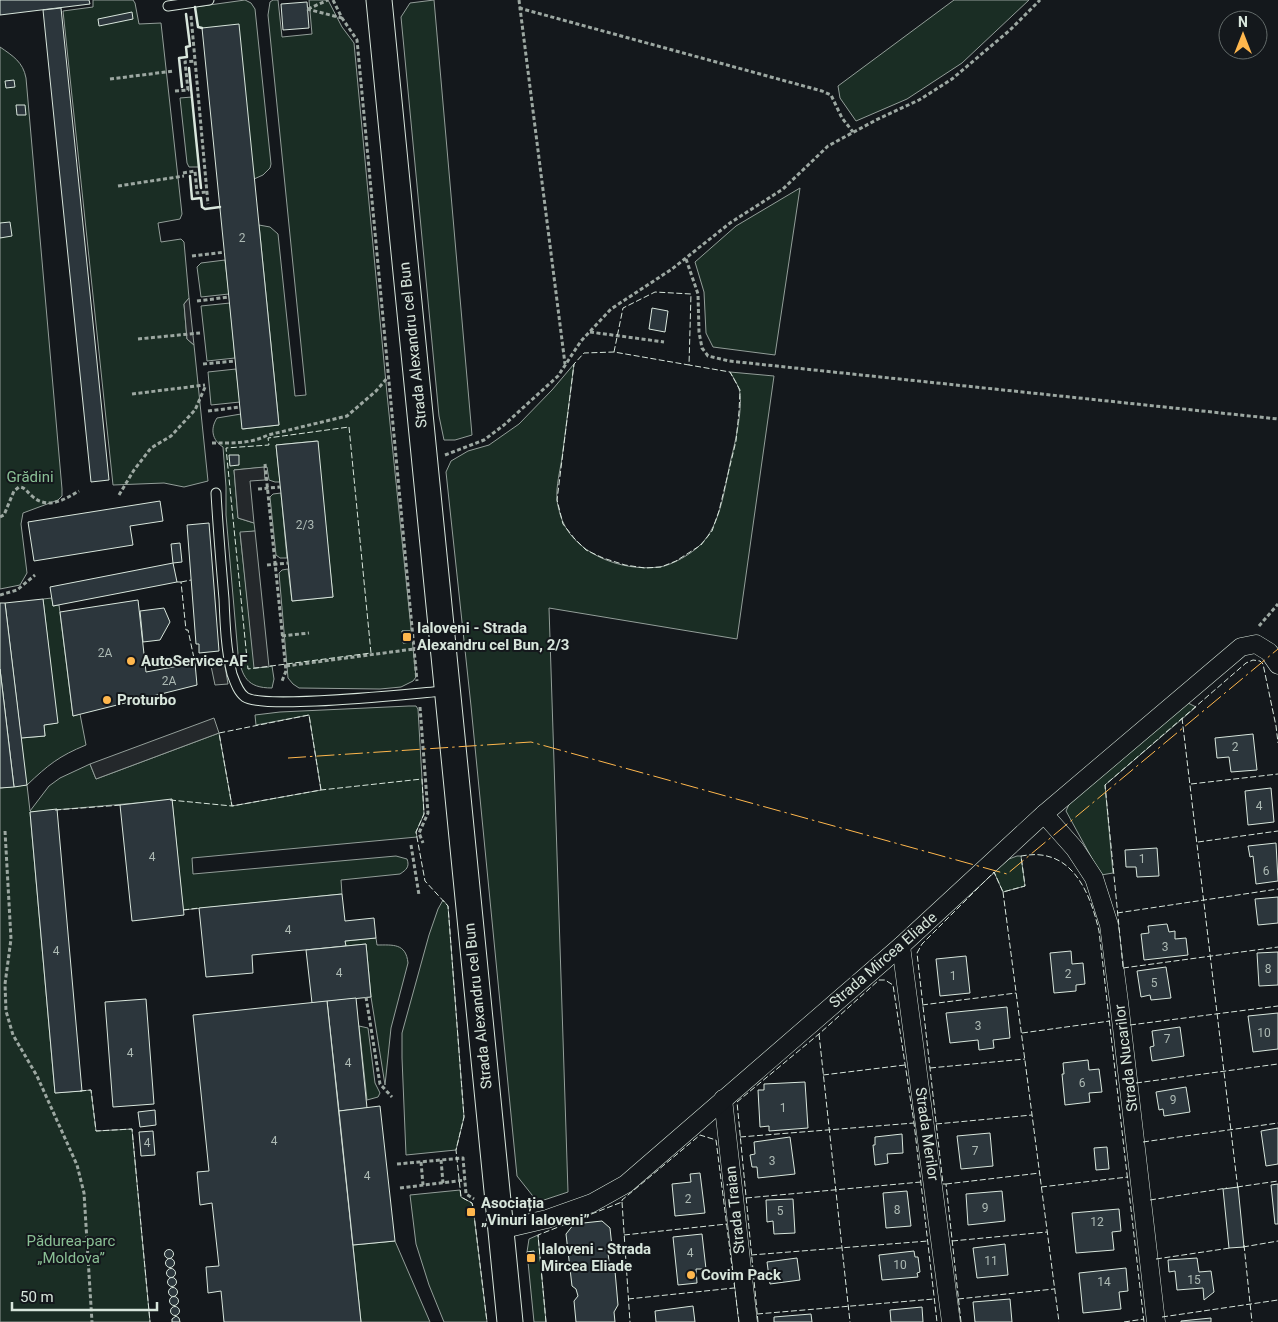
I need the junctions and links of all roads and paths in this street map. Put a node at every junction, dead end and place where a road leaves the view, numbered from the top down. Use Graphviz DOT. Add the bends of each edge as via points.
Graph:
graph roads {
  1 [pos="209,0"];
  2 [pos="328,0"];
  3 [pos="333,0"];
  4 [pos="379,0"];
  5 [pos="518,0"];
  6 [pos="1040,0"];
  7 [pos="168,6"];
  8 [pos="520,8"];
  9 [pos="342,18"];
  10 [pos="192,26"];
  11 [pos="196,61"];
  12 [pos="174,71"];
  13 [pos="110,80"];
  14 [pos="175,91"];
  15 [pos="853,132"];
  16 [pos="118,186"];
  17 [pos="207,192"];
  18 [pos="208,204"];
  19 [pos="225,252"];
  20 [pos="192,256"];
  21 [pos="686,259"];
  22 [pos="229,297"];
  23 [pos="197,301"];
  24 [pos="589,332"];
  25 [pos="200,333"];
  26 [pos="138,339"];
  27 [pos="664,342"];
  28 [pos="235,361"];
  29 [pos="203,364"];
  30 [pos="565,365"];
  31 [pos="388,377"];
  32 [pos="132,394"];
  33 [pos="240,407"];
  34 [pos="208,411"];
  35 [pos="1278,419"];
  36 [pos="212,443"];
  37 [pos="265,464"];
  38 [pos="425,467"];
  39 [pos="280,487"];
  40 [pos="258,489"];
  41 [pos="268,489"];
  42 [pos="79,491"];
  43 [pos="216,493"];
  44 [pos="119,495"];
  45 [pos="0,517"];
  46 [pos="288,563"];
  47 [pos="267,565"];
  48 [pos="275,565"];
  49 [pos="34,575"];
  50 [pos="0,595"];
  51 [pos="309,633"];
  52 [pos="282,636"];
  53 [pos="414,649"];
  54 [pos="1278,665"];
  55 [pos="286,666"];
  56 [pos="282,681"];
  57 [pos="448,691"];
  58 [pos="419,693"];
  59 [pos="1044,814"];
  60 [pos="5,831"];
  61 [pos="423,843"];
  62 [pos="411,844"];
  63 [pos="419,896"];
  64 [pos="901,946"];
  65 [pos="366,997"];
  66 [pos="392,1097"];
  67 [pos="723,1099"];
  68 [pos="441,1160"];
  69 [pos="421,1162"];
  70 [pos="397,1164"];
  71 [pos="465,1180"];
  72 [pos="443,1183"];
  73 [pos="423,1185"];
  74 [pos="400,1188"];
  75 [pos="474,1199"];
  76 [pos="500,1230"];
  77 [pos="92,1322"];
  78 [pos="510,1322"];
  79 [pos="748,1322"];
  80 [pos="951,1322"];
  81 [pos="1156,1322"];
  1 -- 7 [label="lane"];
  2 -- 9 [label="path" via="307,10"];
  3 -- 9 [label="path"];
  4 -- 38 [label="main road, Strada Alexandru cel Bun"];
  5 -- 8 [label="path"];
  6 -- 15 [label="path" via="952,79 919,100"];
  8 -- 15 [label="path" via="822,91 831,95"];
  8 -- 30 [label="path"];
  9 -- 31 [label="path" via="357,40"];
  10 -- 11 [label="path"];
  11 -- 14 [label="path" via="185,62 188,90"];
  11 -- 17 [label="path"];
  12 -- 13 [label="path"];
  15 -- 21 [label="path" via="828,146 782,189 730,223"];
  16 -- 17 [label="path" via="195,171 197,193"];
  17 -- 18 [label="path"];
  19 -- 20 [label="path"];
  21 -- 24 [label="path" via="611,309"];
  21 -- 35 [label="path" via="698,294 702,348 708,356 738,362"];
  22 -- 23 [label="path"];
  24 -- 27 [label="path"];
  24 -- 30 [label="path"];
  25 -- 26 [label="path"];
  28 -- 29 [label="path"];
  30 -- 38 [label="path" via="558,376 484,440"];
  31 -- 36 [label="path" via="347,416 268,435 257,441"];
  31 -- 53 [label="path"];
  32 -- 44 [label="path" via="206,385 195,410 171,436 151,448"];
  33 -- 34 [label="path"];
  37 -- 41 [label="path"];
  38 -- 57 [label="main road, Strada Alexandru cel Bun"];
  39 -- 41 [label="path"];
  40 -- 41 [label="path"];
  41 -- 48 [label="path"];
  42 -- 45 [label="path" via="61,502 39,502 24,487 19,487"];
  43 -- 58 [label="lane" via="226,636 232,674 244,696 253,701 276,702"];
  46 -- 48 [label="path"];
  47 -- 48 [label="path"];
  48 -- 52 [label="path"];
  49 -- 50 [label="path" via="17,590"];
  51 -- 52 [label="path"];
  52 -- 55 [label="path"];
  53 -- 55 [label="path"];
  53 -- 58 [label="path"];
  54 -- 59 [label="street, Strada Mircea Eliade" via="1269,652 1256,644 1241,647"];
  55 -- 56 [label="path"];
  57 -- 58 [label="lane"];
  57 -- 76 [label="main road, Strada Alexandru cel Bun"];
  58 -- 61 [label="path" via="428,813 419,833"];
  59 -- 64 [label="street, Strada Mircea Eliade"];
  59 -- 81 [label="street, Strada Nucarilor" via="1094,878 1108,926"];
  60 -- 77 [label="path" via="11,939 5,984 6,1011 13,1035 37,1076 77,1165 84,1193"];
  62 -- 63 [label="path"];
  64 -- 67 [label="street, Strada Mircea Eliade"];
  64 -- 80 [label="street, Strada Merilor"];
  65 -- 66 [label="path" via="380,1084"];
  67 -- 76 [label="street, Strada Mircea Eliade" via="626,1184 592,1203 547,1219"];
  67 -- 79 [label="street, Strada Traian"];
  68 -- 69 [label="path"];
  68 -- 71 [label="path" via="463,1158"];
  68 -- 72 [label="path"];
  69 -- 70 [label="path"];
  69 -- 73 [label="path"];
  71 -- 72 [label="path"];
  71 -- 75 [label="path" via="466,1194"];
  72 -- 73 [label="path"];
  73 -- 74 [label="path"];
  76 -- 78 [label="main road, Strada Alexandru cel Bun"];
}
